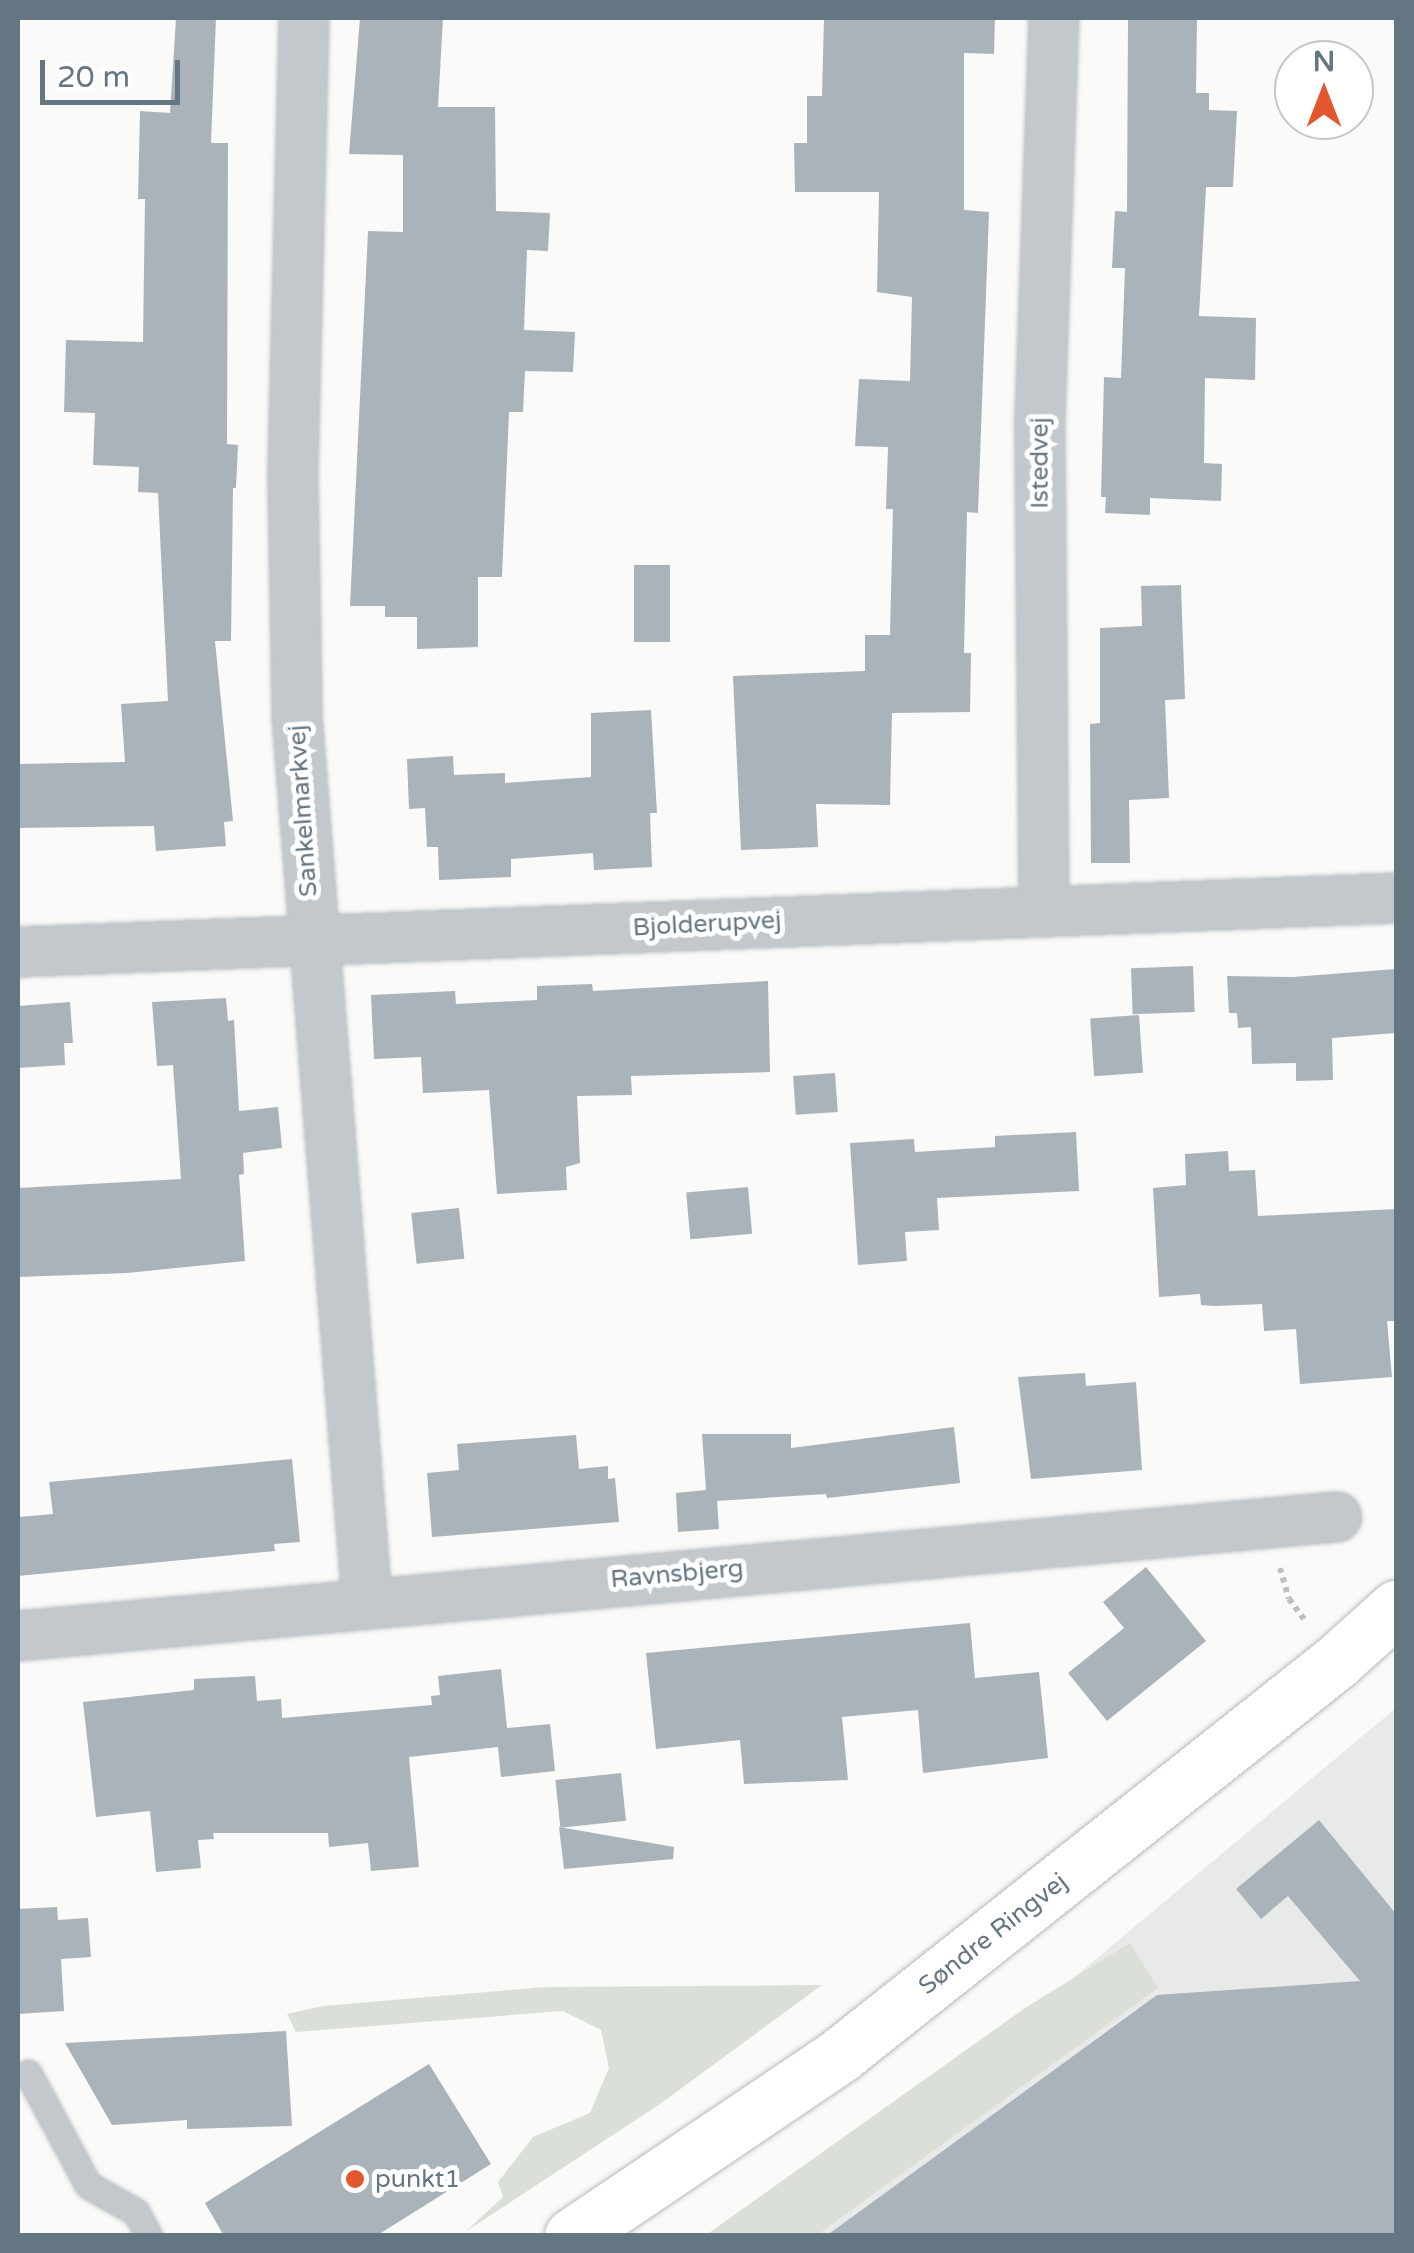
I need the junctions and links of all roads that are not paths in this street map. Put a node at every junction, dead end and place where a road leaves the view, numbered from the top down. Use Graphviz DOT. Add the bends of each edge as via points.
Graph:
graph roads {
  1 [pos="304,18"];
  2 [pos="1054,18"];
  3 [pos="1396,898"];
  4 [pos="1044,910"];
  5 [pos="312,942"];
  6 [pos="18,952"];
  7 [pos="1337,1517"];
  8 [pos="367,1602"];
  9 [pos="1396,1608"];
  10 [pos="18,1636"];
  11 [pos="28,2073"];
  12 [pos="149,2236"];
  13 [pos="572,2236"];
  1 -- 5 [label="street, Sankelmarkvej" via="294,479 297,716"];
  2 -- 4 [label="street, Istedvej" via="1040,418"];
  3 -- 4 [label="street, Bjolderupvej"];
  4 -- 5 [label="street, Bjolderupvej"];
  5 -- 6 [label="street, Bjolderupvej"];
  5 -- 8 [label="street, Sankelmarkvej"];
  7 -- 8 [label="street, Ravnsbjerg"];
  8 -- 10 [label="street, Ravnsbjerg"];
  9 -- 13 [label="main road, Søndre Ringvej" via="840,2055"];
  11 -- 12 [label="lane" via="88,2185 136,2212"];
}
